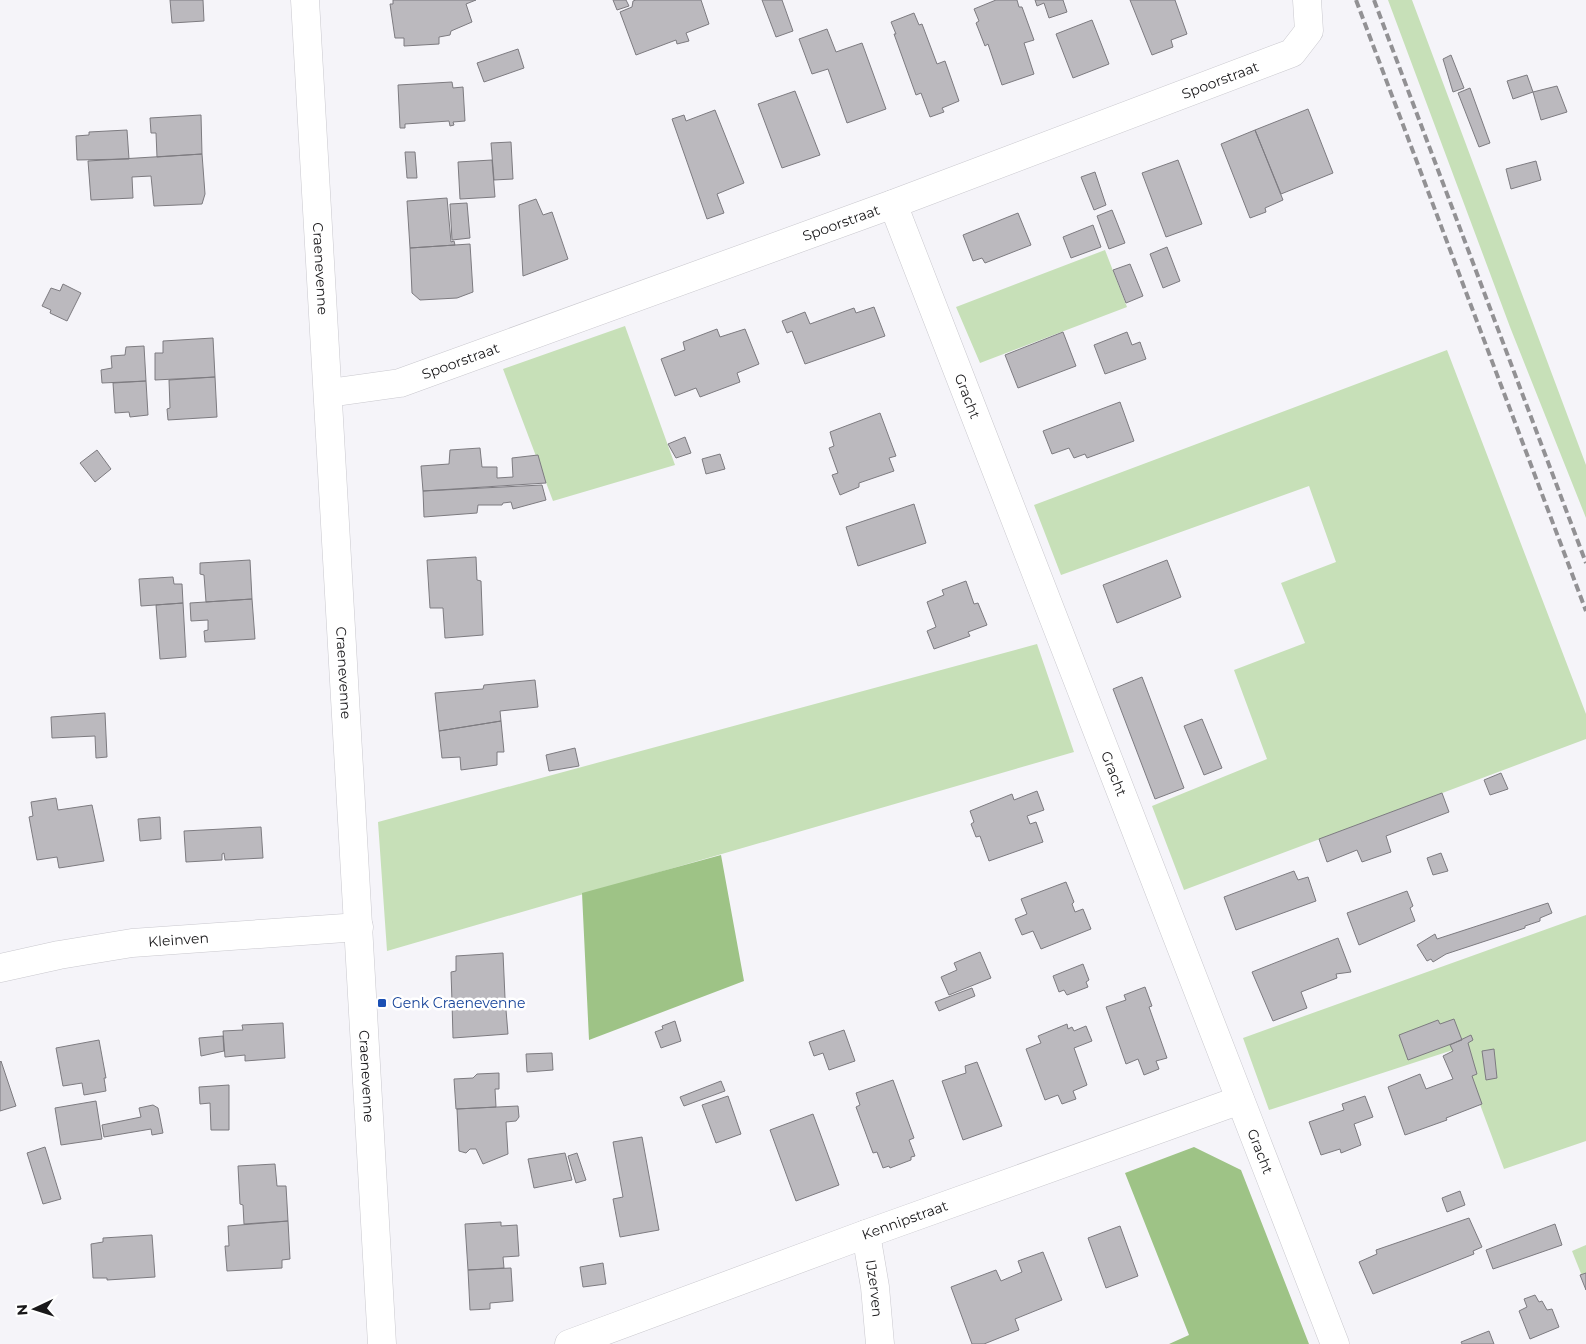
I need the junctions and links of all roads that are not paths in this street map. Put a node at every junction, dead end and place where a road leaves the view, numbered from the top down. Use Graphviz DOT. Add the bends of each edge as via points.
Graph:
graph roads {
  1 [pos="305,0"];
  2 [pos="1307,0"];
  3 [pos="893,204"];
  4 [pos="328,393"];
  5 [pos="359,927"];
  6 [pos="0,968"];
  7 [pos="1240,1100"];
  8 [pos="866,1234"];
  9 [pos="382,1344"];
  10 [pos="569,1344"];
  11 [pos="880,1344"];
  12 [pos="1335,1344"];
  1 -- 4 [label="street, Craenevenne"];
  2 -- 3 [label="street, Spoorstraat" via="1309,31 1292,53"];
  3 -- 4 [label="street, Spoorstraat" via="400,383"];
  3 -- 7 [label="street, Gracht"];
  4 -- 5 [label="street, Craenevenne"];
  5 -- 6 [label="street, Kleinven" via="132,943"];
  5 -- 9 [label="street, Craenevenne"];
  7 -- 8 [label="street, Kennipstraat"];
  7 -- 12 [label="street, Gracht"];
  8 -- 10 [label="street, Kennipstraat"];
  8 -- 11 [label="street, IJzerven"];
}
